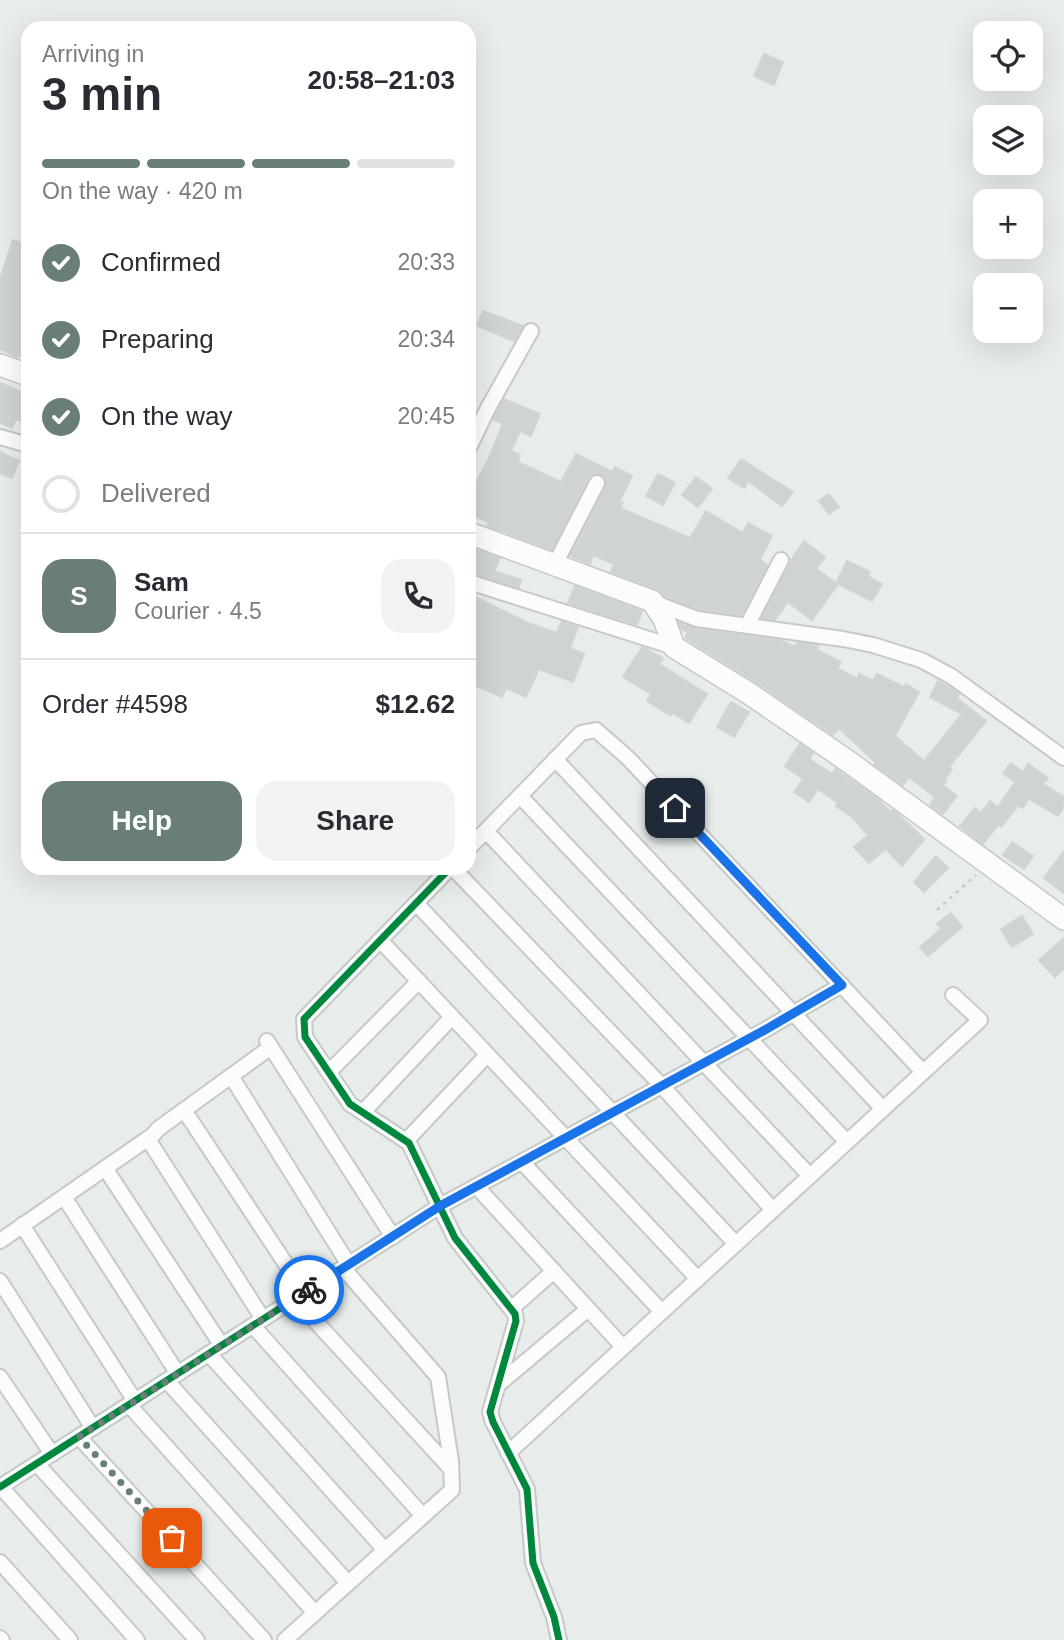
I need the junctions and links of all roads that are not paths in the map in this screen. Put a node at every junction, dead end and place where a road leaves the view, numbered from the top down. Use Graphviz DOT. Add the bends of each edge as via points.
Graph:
graph roads {
  1 [pos="531,331"];
  2 [pos="0,365"];
  3 [pos="21,372"];
  4 [pos="476,433"];
  5 [pos="0,437"];
  6 [pos="21,443"];
  7 [pos="597,482"];
  8 [pos="476,536"];
  9 [pos="781,560"];
  10 [pos="555,564"];
  11 [pos="476,584"];
  12 [pos="652,601"];
  13 [pos="748,624"];
  14 [pos="674,648"];
  15 [pos="1064,758"];
  16 [pos="555,759"];
  17 [pos="520,796"];
  18 [pos="486,831"];
  19 [pos="476,841"];
  20 [pos="445,875"];
  21 [pos="459,875"];
  22 [pos="416,903"];
  23 [pos="1064,919"];
  24 [pos="380,940"];
  25 [pos="419,981"];
  26 [pos="842,985"];
  27 [pos="953,995"];
  28 [pos="794,1013"];
  29 [pos="452,1017"];
  30 [pos="749,1038"];
  31 [pos="487,1055"];
  32 [pos="704,1063"];
  33 [pos="329,1072"];
  34 [pos="923,1072"];
  35 [pos="231,1076"];
  36 [pos="662,1086"];
  37 [pos="883,1109"];
  38 [pos="184,1110"];
  39 [pos="363,1112"];
  40 [pos="612,1113"];
  41 [pos="567,1138"];
  42 [pos="148,1139"];
  43 [pos="407,1141"];
  44 [pos="847,1142"];
  45 [pos="522,1162"];
  46 [pos="105,1168"];
  47 [pos="810,1176"];
  48 [pos="477,1186"];
  49 [pos="64,1197"];
  50 [pos="440,1206"];
  51 [pos="773,1210"];
  52 [pos="22,1226"];
  53 [pos="393,1237"];
  54 [pos="0,1241"];
  55 [pos="736,1244"];
  56 [pos="346,1267"];
  57 [pos="554,1271"];
  58 [pos="698,1279"];
  59 [pos="0,1281"];
  60 [pos="300,1296"];
  61 [pos="588,1308"];
  62 [pos="511,1309"];
  63 [pos="662,1312"];
  64 [pos="258,1323"];
  65 [pos="222,1346"];
  66 [pos="623,1347"];
  67 [pos="209,1354"];
  68 [pos="0,1377"];
  69 [pos="172,1378"];
  70 [pos="499,1384"];
  71 [pos="132,1403"];
  72 [pos="93,1428"];
  73 [pos="79,1437"];
  74 [pos="508,1453"];
  75 [pos="52,1454"];
  76 [pos="37,1464"];
  77 [pos="451,1469"];
  78 [pos="2,1482"];
  79 [pos="423,1516"];
  80 [pos="385,1550"];
  81 [pos="0,1562"];
  82 [pos="348,1583"];
  83 [pos="315,1613"];
  84 [pos="70,1640"];
  85 [pos="137,1640"];
  86 [pos="197,1640"];
  87 [pos="264,1640"];
  88 [pos="285,1640"];
  89 [pos="559,1640"];
  1 -- 4 [label="street"];
  2 -- 3 [label="street"];
  5 -- 6 [label="street"];
  7 -- 10 [label="street"];
  8 -- 10 [label="street"];
  9 -- 13 [label="street"];
  10 -- 12 [label="street"];
  11 -- 14 [label="street"];
  12 -- 13 [label="street" via="696,619"];
  12 -- 14 [label="street"];
  13 -- 15 [label="street" via="863,643 921,660 951,676"];
  14 -- 23 [label="street" via="891,791"];
  16 -- 17 [label="street"];
  16 -- 26 [label="street" via="581,733 596,730 628,758"];
  16 -- 28 [label="street"];
  17 -- 18 [label="street"];
  17 -- 30 [label="street"];
  18 -- 19 [label="street"];
  18 -- 32 [label="street"];
  20 -- 22 [label="street"];
  21 -- 36 [label="street"];
  22 -- 24 [label="street"];
  22 -- 40 [label="street"];
  24 -- 25 [label="street"];
  24 -- 33 [label="street" via="304,1019 305,1037"];
  25 -- 29 [label="street"];
  25 -- 33 [label="street"];
  26 -- 28 [label="street"];
  26 -- 34 [label="street"];
  27 -- 34 [label="street" via="980,1020"];
  28 -- 30 [label="street"];
  28 -- 37 [label="street"];
  29 -- 31 [label="street"];
  29 -- 39 [label="street"];
  30 -- 32 [label="street"];
  30 -- 44 [label="street"];
  31 -- 41 [label="street"];
  31 -- 43 [label="street"];
  32 -- 36 [label="street"];
  32 -- 47 [label="street"];
  33 -- 39 [label="street" via="350,1104"];
  34 -- 37 [label="street"];
  35 -- 38 [label="street"];
  35 -- 53 [label="street" via="269,1043"];
  35 -- 56 [label="street"];
  36 -- 40 [label="street"];
  36 -- 51 [label="street"];
  37 -- 44 [label="street"];
  38 -- 42 [label="street"];
  38 -- 60 [label="street"];
  39 -- 43 [label="street"];
  40 -- 41 [label="street"];
  40 -- 55 [label="street"];
  41 -- 45 [label="street"];
  41 -- 58 [label="street"];
  42 -- 46 [label="street"];
  42 -- 64 [label="street"];
  43 -- 50 [label="street"];
  44 -- 47 [label="street"];
  45 -- 48 [label="street"];
  45 -- 63 [label="street"];
  46 -- 49 [label="street"];
  46 -- 65 [label="street"];
  47 -- 51 [label="street"];
  48 -- 50 [label="street"];
  48 -- 57 [label="street"];
  49 -- 52 [label="street"];
  49 -- 69 [label="street"];
  50 -- 53 [label="street"];
  50 -- 62 [label="street" via="455,1238"];
  51 -- 55 [label="street"];
  52 -- 54 [label="street"];
  52 -- 71 [label="street"];
  53 -- 56 [label="street"];
  55 -- 58 [label="street"];
  56 -- 60 [label="street"];
  56 -- 77 [label="street" via="438,1377"];
  57 -- 61 [label="street"];
  57 -- 62 [label="street"];
  58 -- 63 [label="street"];
  59 -- 72 [label="street"];
  60 -- 64 [label="street"];
  60 -- 77 [label="street"];
  61 -- 66 [label="street"];
  61 -- 70 [label="street"];
  62 -- 70 [label="street" via="516,1321"];
  63 -- 66 [label="street"];
  64 -- 65 [label="street"];
  64 -- 79 [label="street"];
  65 -- 67 [label="street"];
  66 -- 74 [label="street"];
  67 -- 69 [label="street"];
  67 -- 80 [label="street"];
  68 -- 75 [label="street"];
  69 -- 71 [label="street"];
  69 -- 82 [label="street"];
  70 -- 74 [label="street" via="490,1412"];
  71 -- 72 [label="street"];
  71 -- 83 [label="street"];
  72 -- 73 [label="street"];
  73 -- 75 [label="street"];
  73 -- 87 [label="street"];
  74 -- 89 [label="street" via="527,1489 533,1563"];
  75 -- 76 [label="street"];
  76 -- 78 [label="street"];
  76 -- 86 [label="street"];
  77 -- 79 [label="street" via="452,1490"];
  78 -- 85 [label="street"];
  79 -- 80 [label="street"];
  80 -- 82 [label="street"];
  81 -- 84 [label="street"];
  82 -- 83 [label="street"];
  83 -- 88 [label="street"];
}
